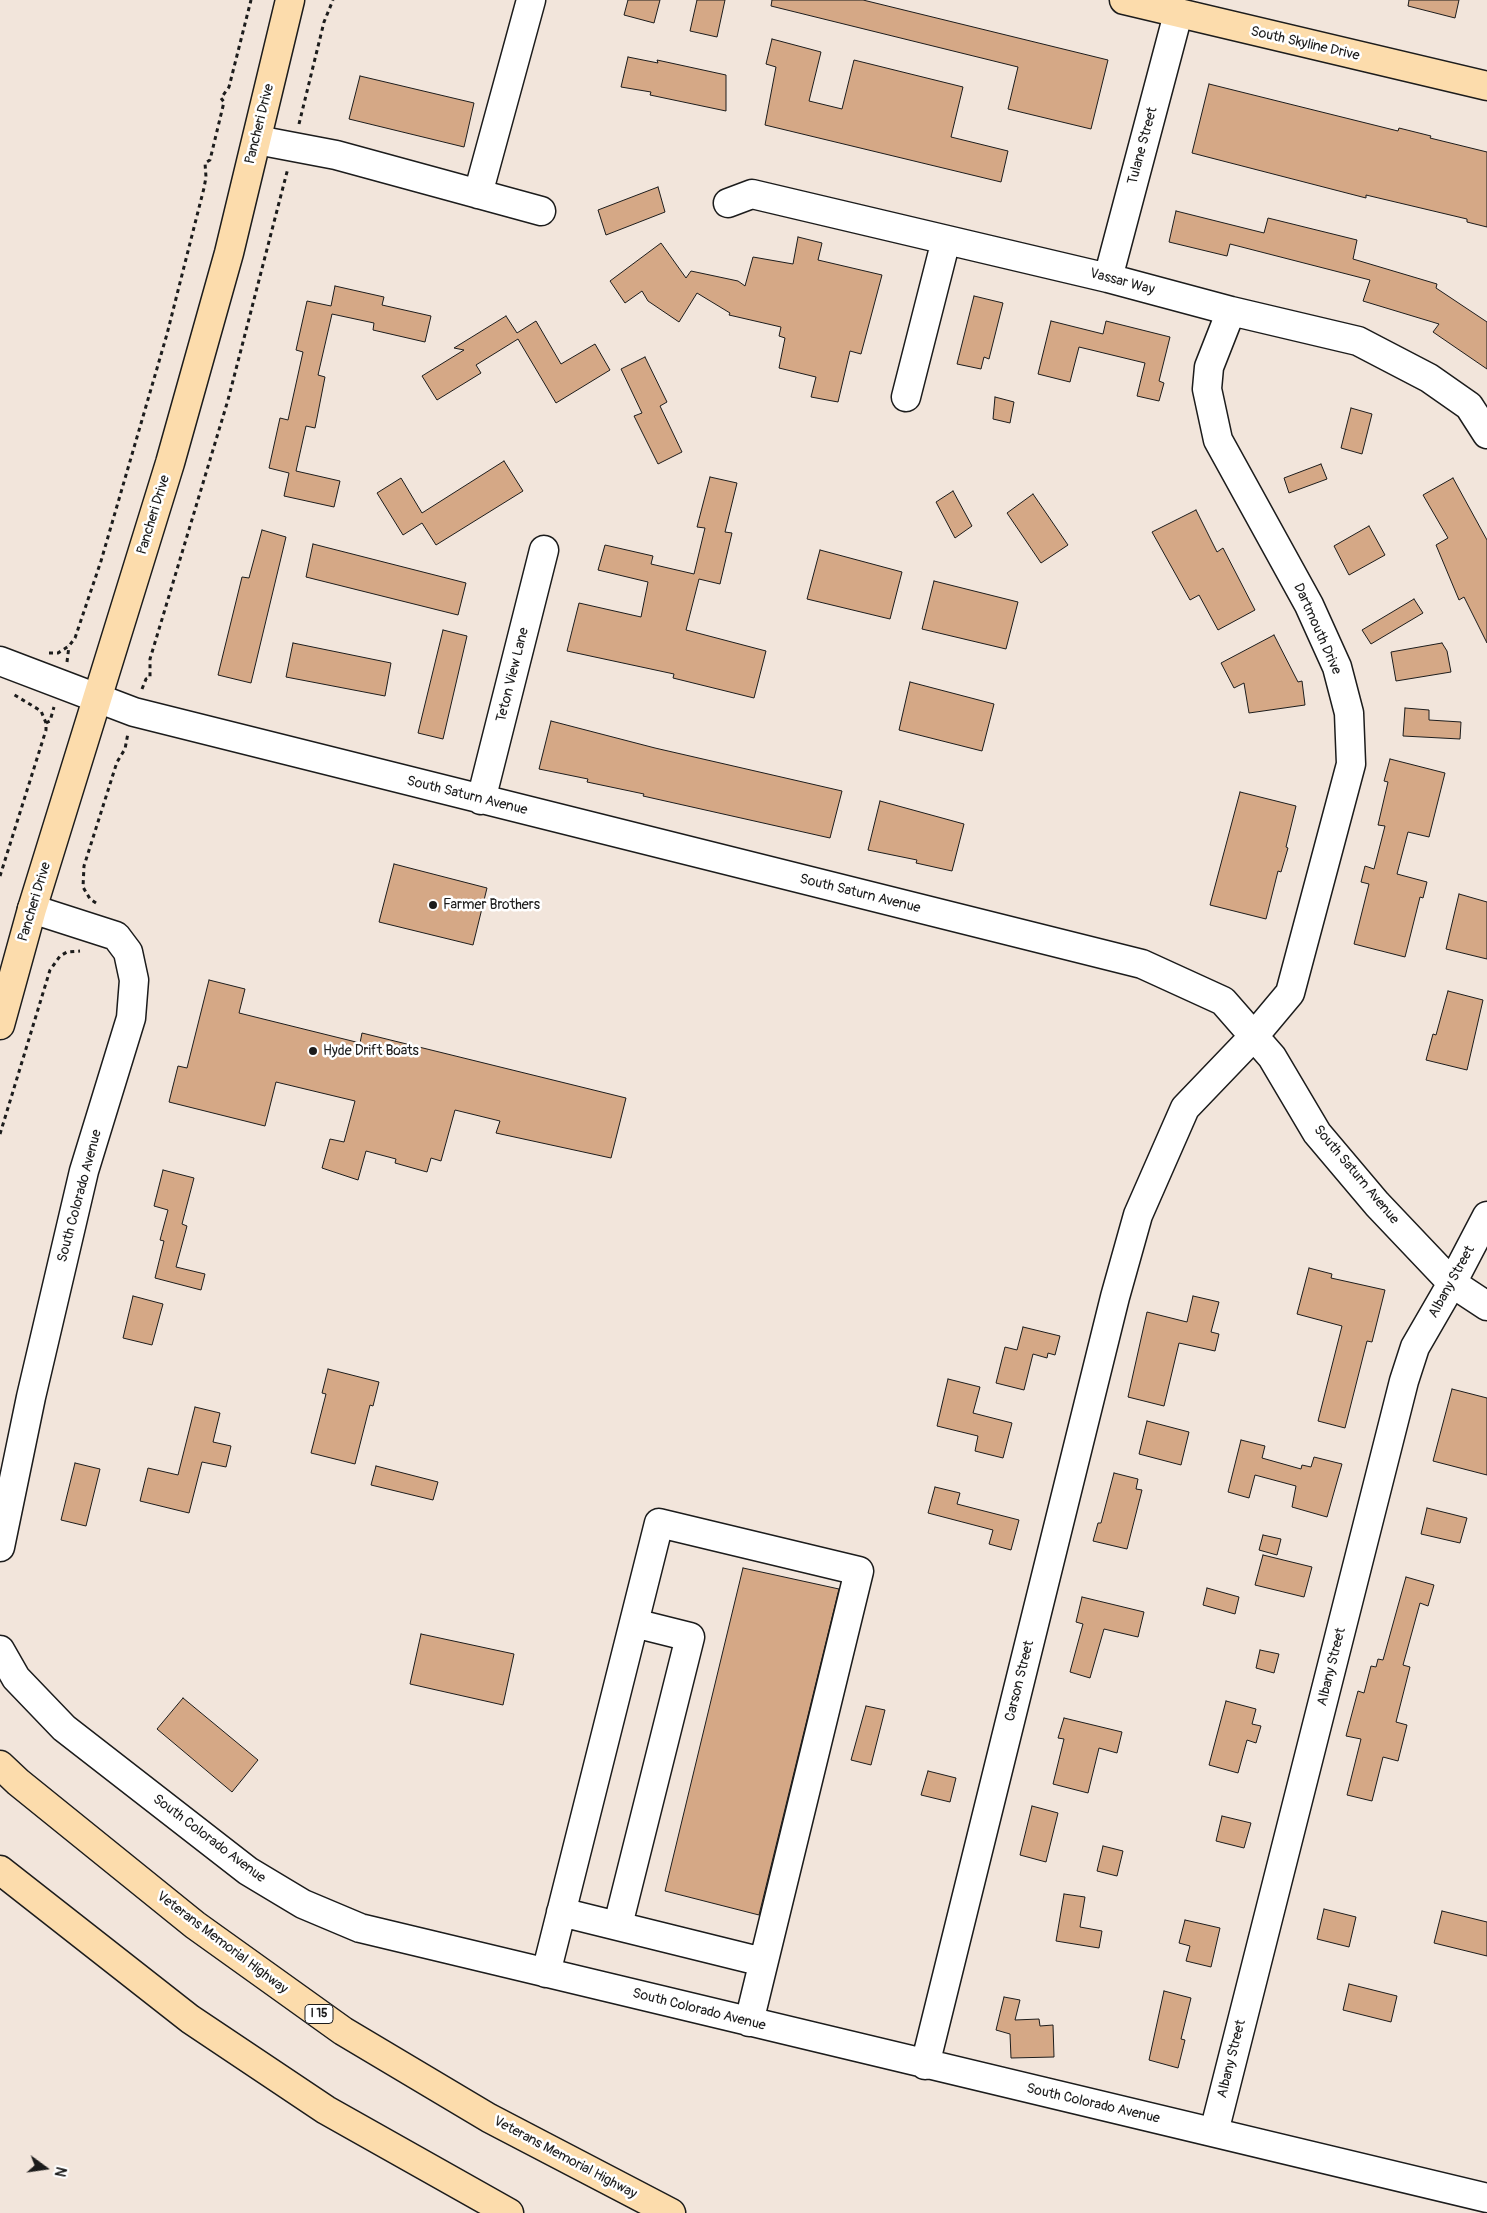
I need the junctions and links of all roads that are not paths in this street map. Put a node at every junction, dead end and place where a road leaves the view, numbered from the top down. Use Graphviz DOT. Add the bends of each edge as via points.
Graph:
graph roads {
  1 [pos="290,0"];
  2 [pos="531,0"];
  3 [pos="1124,0"];
  4 [pos="1178,14"];
  5 [pos="1487,86"];
  6 [pos="256,140"];
  7 [pos="478,194"];
  8 [pos="728,203"];
  9 [pos="541,211"];
  10 [pos="946,240"];
  11 [pos="1108,278"];
  12 [pos="1231,311"];
  13 [pos="906,397"];
  14 [pos="1487,434"];
  15 [pos="544,550"];
  16 [pos="0,661"];
  17 [pos="98,700"];
  18 [pos="481,800"];
  19 [pos="32,909"];
  20 [pos="1290,993"];
  21 [pos="0,1025"];
  22 [pos="1254,1036"];
  23 [pos="1487,1216"];
  24 [pos="1452,1284"];
  25 [pos="1487,1306"];
  26 [pos="0,1547"];
  27 [pos="634,1623"];
  28 [pos="0,1650"];
  29 [pos="0,1765"];
  30 [pos="0,1870"];
  31 [pos="562,1912"];
  32 [pos="618,1925"];
  33 [pos="763,1962"];
  34 [pos="546,1973"];
  35 [pos="749,2022"];
  36 [pos="925,2065"];
  37 [pos="1214,2132"];
  38 [pos="1487,2198"];
  39 [pos="509,2213"];
  40 [pos="671,2213"];
  1 -- 6 [label="main road, Pancheri Drive"];
  2 -- 7 [label="street"];
  3 -- 4 [label="main road, South Skyline Drive"];
  4 -- 5 [label="main road, South Skyline Drive"];
  4 -- 11 [label="street, Tulane Street"];
  6 -- 7 [label="street" via="336,155"];
  6 -- 17 [label="main road, Pancheri Drive" via="170,462"];
  7 -- 9 [label="street"];
  8 -- 10 [label="street, Vassar Way" via="752,194"];
  10 -- 11 [label="street, Vassar Way"];
  10 -- 13 [label="street"];
  11 -- 12 [label="street, Vassar Way"];
  12 -- 14 [label="street, Vassar Way" via="1358,341 1429,378 1469,406"];
  12 -- 20 [label="street, Dartmouth Drive" via="1208,367 1207,389 1218,440 1309,605 1337,667 1349,712 1351,764"];
  15 -- 18 [label="street, Teton View Lane"];
  16 -- 17 [label="street, South Saturn Avenue"];
  17 -- 18 [label="street, South Saturn Avenue" via="134,712"];
  17 -- 19 [label="main road, Pancheri Drive"];
  18 -- 22 [label="street, South Saturn Avenue" via="1142,964 1224,1001"];
  19 -- 21 [label="main road, Pancheri Drive"];
  19 -- 26 [label="street, South Colorado Avenue" via="116,936 128,952 134,980 131,1018 84,1171"];
  20 -- 22 [label="street, Carson Street"];
  22 -- 24 [label="street, South Saturn Avenue" via="1272,1057 1318,1133 1377,1204"];
  22 -- 36 [label="street, Carson Street" via="1186,1108 1138,1215"];
  23 -- 24 [label="street, Albany Street"];
  24 -- 25 [label="street, South Saturn Avenue"];
  24 -- 37 [label="street, Albany Street" via="1415,1347 1404,1381"];
  27 -- 31 [label="street"];
  27 -- 32 [label="street" via="690,1637"];
  27 -- 33 [label="street" via="659,1523 859,1571"];
  28 -- 34 [label="street, South Colorado Avenue" via="16,1678 64,1728 248,1870 303,1904 360,1928"];
  29 -- 40 [label="main road, Veterans Memorial Highway / I 15" via="195,1926 343,2030 489,2118"];
  30 -- 39 [label="main road" via="190,2019 326,2110"];
  31 -- 32 [label="street"];
  31 -- 34 [label="street"];
  32 -- 33 [label="street"];
  33 -- 35 [label="street"];
  34 -- 35 [label="street, South Colorado Avenue"];
  35 -- 36 [label="street, South Colorado Avenue"];
  36 -- 37 [label="street, South Colorado Avenue"];
  37 -- 38 [label="street, South Colorado Avenue"];
}
